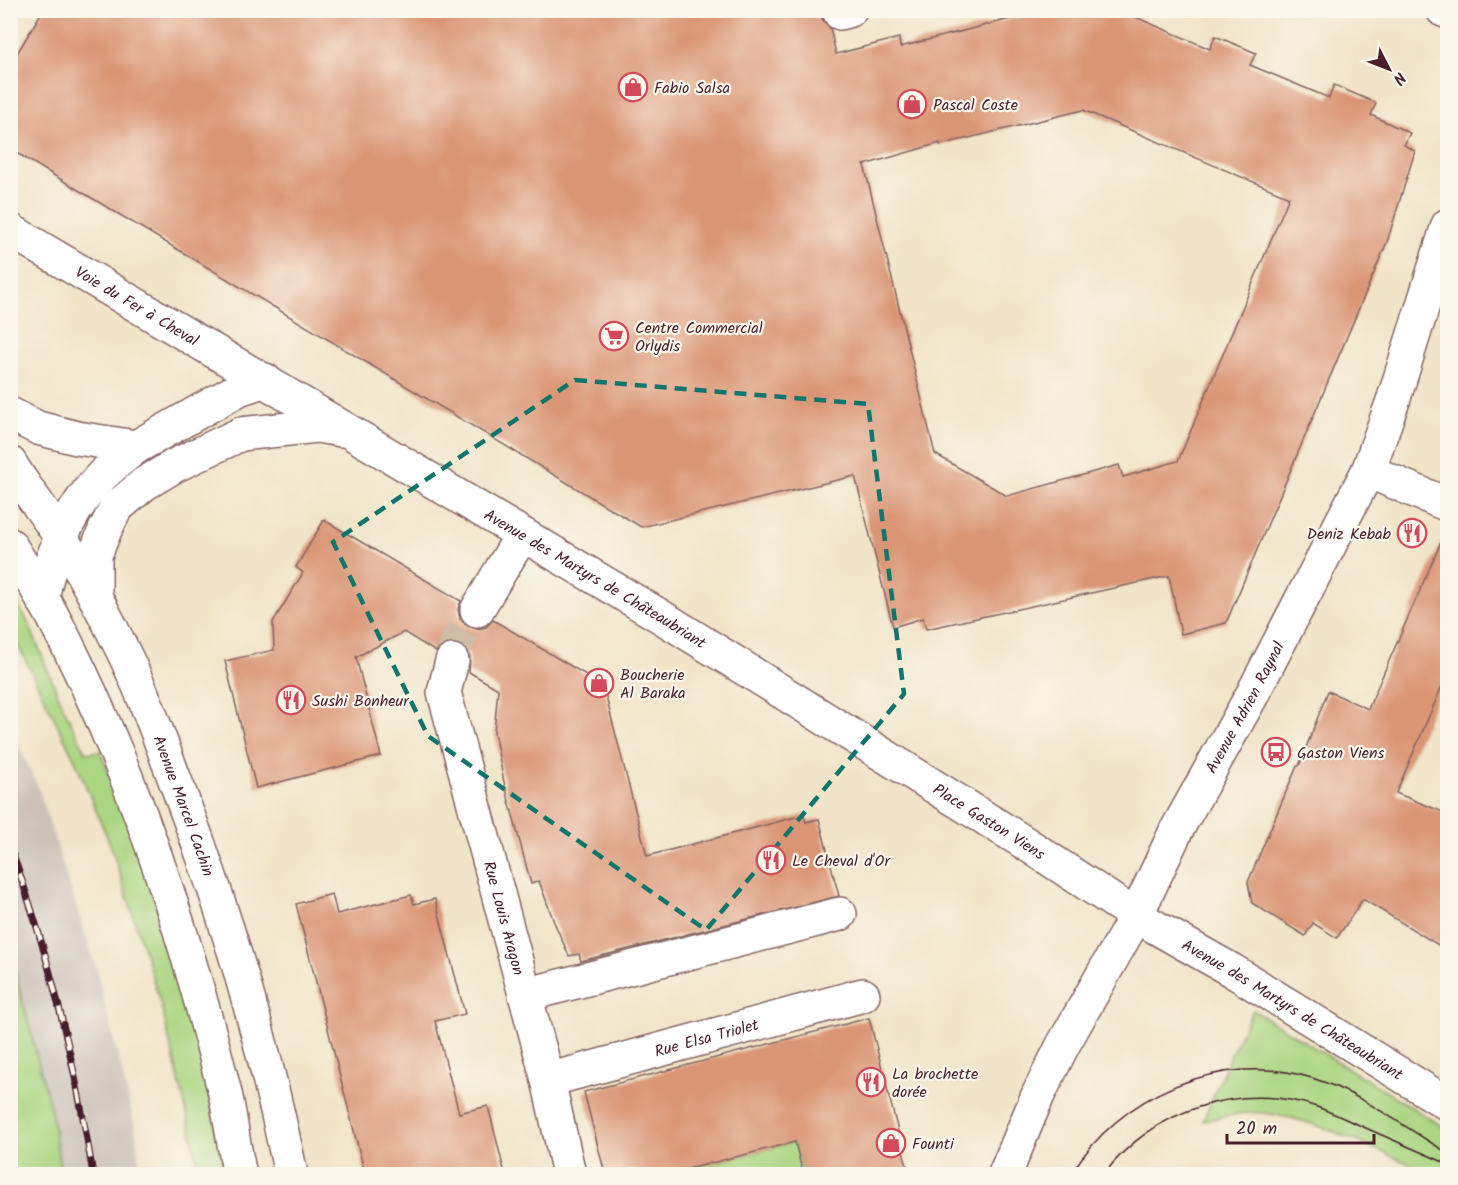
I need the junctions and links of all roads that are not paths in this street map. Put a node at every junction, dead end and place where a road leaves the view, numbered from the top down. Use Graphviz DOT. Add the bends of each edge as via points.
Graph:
graph roads {
  1 [pos="1443,10"];
  2 [pos="1448,12"];
  3 [pos="1448,225"];
  4 [pos="10,230"];
  5 [pos="265,380"];
  6 [pos="10,414"];
  7 [pos="346,431"];
  8 [pos="136,447"];
  9 [pos="10,463"];
  10 [pos="1368,471"];
  11 [pos="1448,505"];
  12 [pos="522,535"];
  13 [pos="61,538"];
  14 [pos="10,544"];
  15 [pos="95,597"];
  16 [pos="42,599"];
  17 [pos="477,610"];
  18 [pos="452,662"];
  19 [pos="843,729"];
  20 [pos="840,914"];
  21 [pos="1136,916"];
  22 [pos="525,995"];
  23 [pos="863,995"];
  24 [pos="548,1080"];
  25 [pos="1448,1104"];
  26 [pos="240,1174"];
  27 [pos="291,1174"];
  28 [pos="569,1174"];
  29 [pos="1005,1174"];
  1 -- 2 [label="street"];
  3 -- 10 [label="street, Avenue Adrien Raynal"];
  4 -- 5 [label="street, Voie du Fer à Cheval"];
  5 -- 7 [label="street, Avenue des Martyrs de Châteaubriant"];
  5 -- 8 [label="street" via="239,388"];
  6 -- 8 [label="street" via="39,428 77,438"];
  7 -- 12 [label="street, Avenue des Martyrs de Châteaubriant"];
  7 -- 15 [label="street, Avenue des Martyrs de Châteaubriant" via="317,426 242,434 144,484 117,508 105,530 95,555"];
  8 -- 13 [label="street" via="97,480"];
  9 -- 13 [label="street, Avenue Marcel Cachin"];
  10 -- 11 [label="street"];
  10 -- 21 [label="street, Avenue Adrien Raynal" via="1252,695 1176,831"];
  12 -- 17 [label="street"];
  12 -- 19 [label="street, Avenue des Martyrs de Châteaubriant"];
  13 -- 15 [label="street, Avenue Marcel Cachin"];
  13 -- 16 [label="street"];
  14 -- 16 [label="street"];
  15 -- 27 [label="street, Avenue Marcel Cachin" via="155,727 200,845 261,1047"];
  16 -- 26 [label="street" via="100,718 138,808 207,1022"];
  18 -- 22 [label="street, Rue Louis Aragon" via="444,692"];
  19 -- 21 [label="street, Place Gaston Viens"];
  20 -- 22 [label="street"];
  21 -- 25 [label="street, Avenue des Martyrs de Châteaubriant"];
  21 -- 29 [label="street, Avenue Adrien Raynal" via="1063,1045"];
  22 -- 24 [label="street, Rue Louis Aragon"];
  23 -- 24 [label="street, Rue Elsa Triolet"];
  24 -- 28 [label="street, Rue Louis Aragon"];
}
